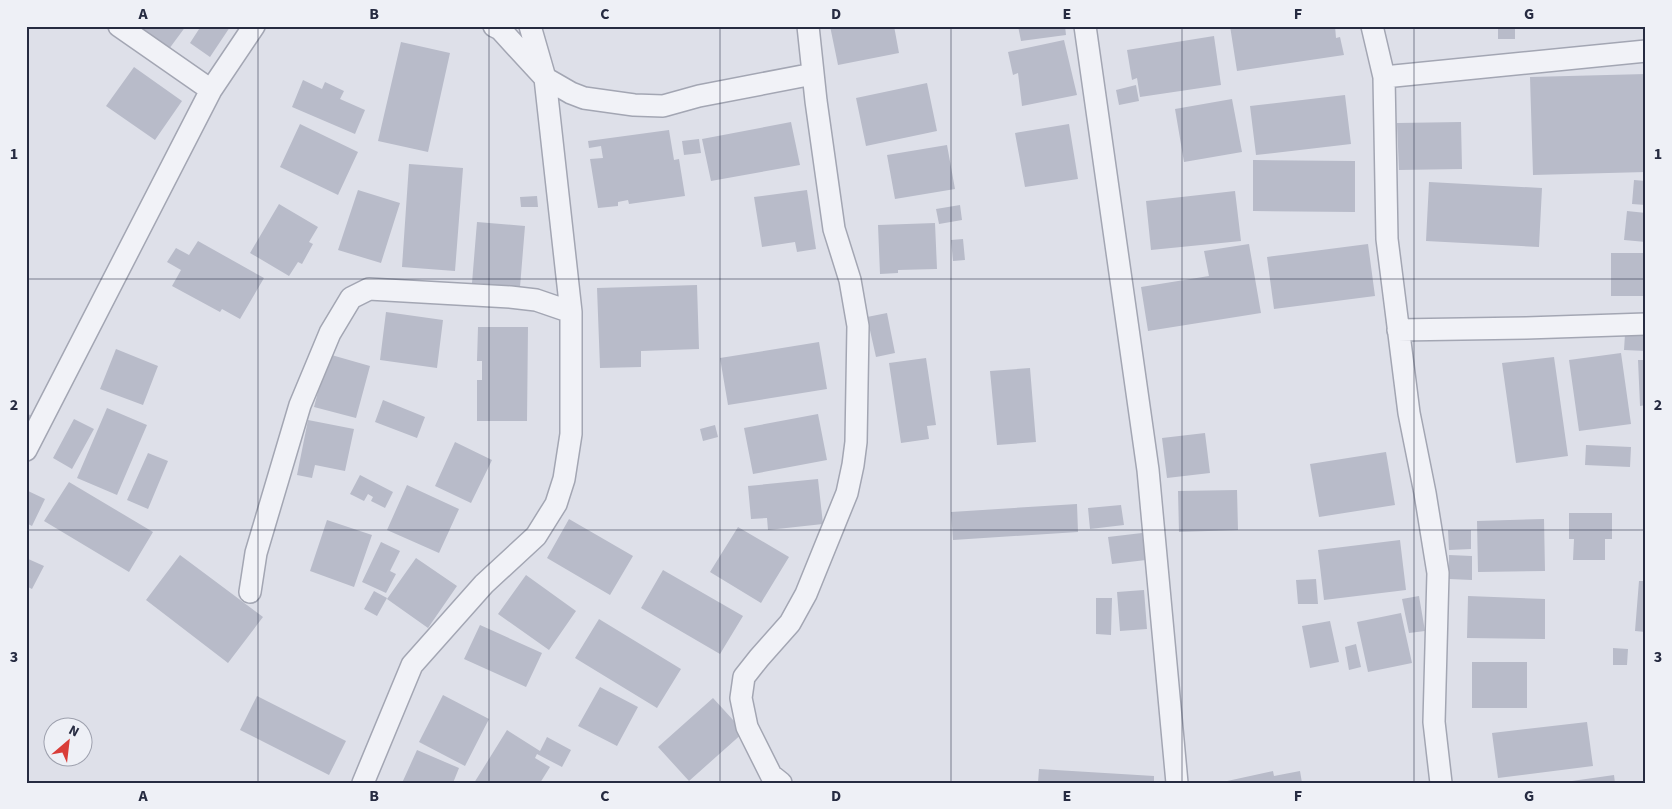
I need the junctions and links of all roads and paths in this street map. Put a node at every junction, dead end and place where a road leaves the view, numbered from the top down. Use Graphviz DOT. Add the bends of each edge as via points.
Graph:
graph roads {
  1 [pos="119,26"];
  2 [pos="254,26"];
  3 [pos="494,26"];
  4 [pos="530,26"];
  5 [pos="808,26"];
  6 [pos="1085,26"];
  7 [pos="1372,26"];
  8 [pos="1646,51"];
  9 [pos="813,74"];
  10 [pos="1384,77"];
  11 [pos="545,78"];
  12 [pos="211,90"];
  13 [pos="570,312"];
  14 [pos="1646,324"];
  15 [pos="1398,330"];
  16 [pos="26,450"];
  17 [pos="250,592"];
  18 [pos="772,780"];
  19 [pos="363,783"];
  20 [pos="1177,783"];
  21 [pos="1441,783"];
  1 -- 12 [label="street"];
  2 -- 12 [label="street"];
  3 -- 11 [label="street"];
  4 -- 11 [label="street"];
  5 -- 9 [label="street"];
  6 -- 20 [label="street" via="1148,470"];
  7 -- 10 [label="street"];
  8 -- 10 [label="street"];
  9 -- 11 [label="street" via="663,106 584,98"];
  9 -- 18 [label="street" via="834,229 850,280 858,326 856,442 847,493 806,594 790,623 744,677 740,698 747,727"];
  10 -- 15 [label="street" via="1387,240"];
  11 -- 13 [label="street"];
  12 -- 16 [label="street"];
  13 -- 17 [label="street" via="536,300 510,297 369,289 351,298 330,333 300,405 256,553"];
  13 -- 19 [label="street" via="572,434 556,504 536,536 484,584 412,665"];
  14 -- 15 [label="street"];
  15 -- 21 [label="street" via="1409,413 1438,573 1434,722"];
}
